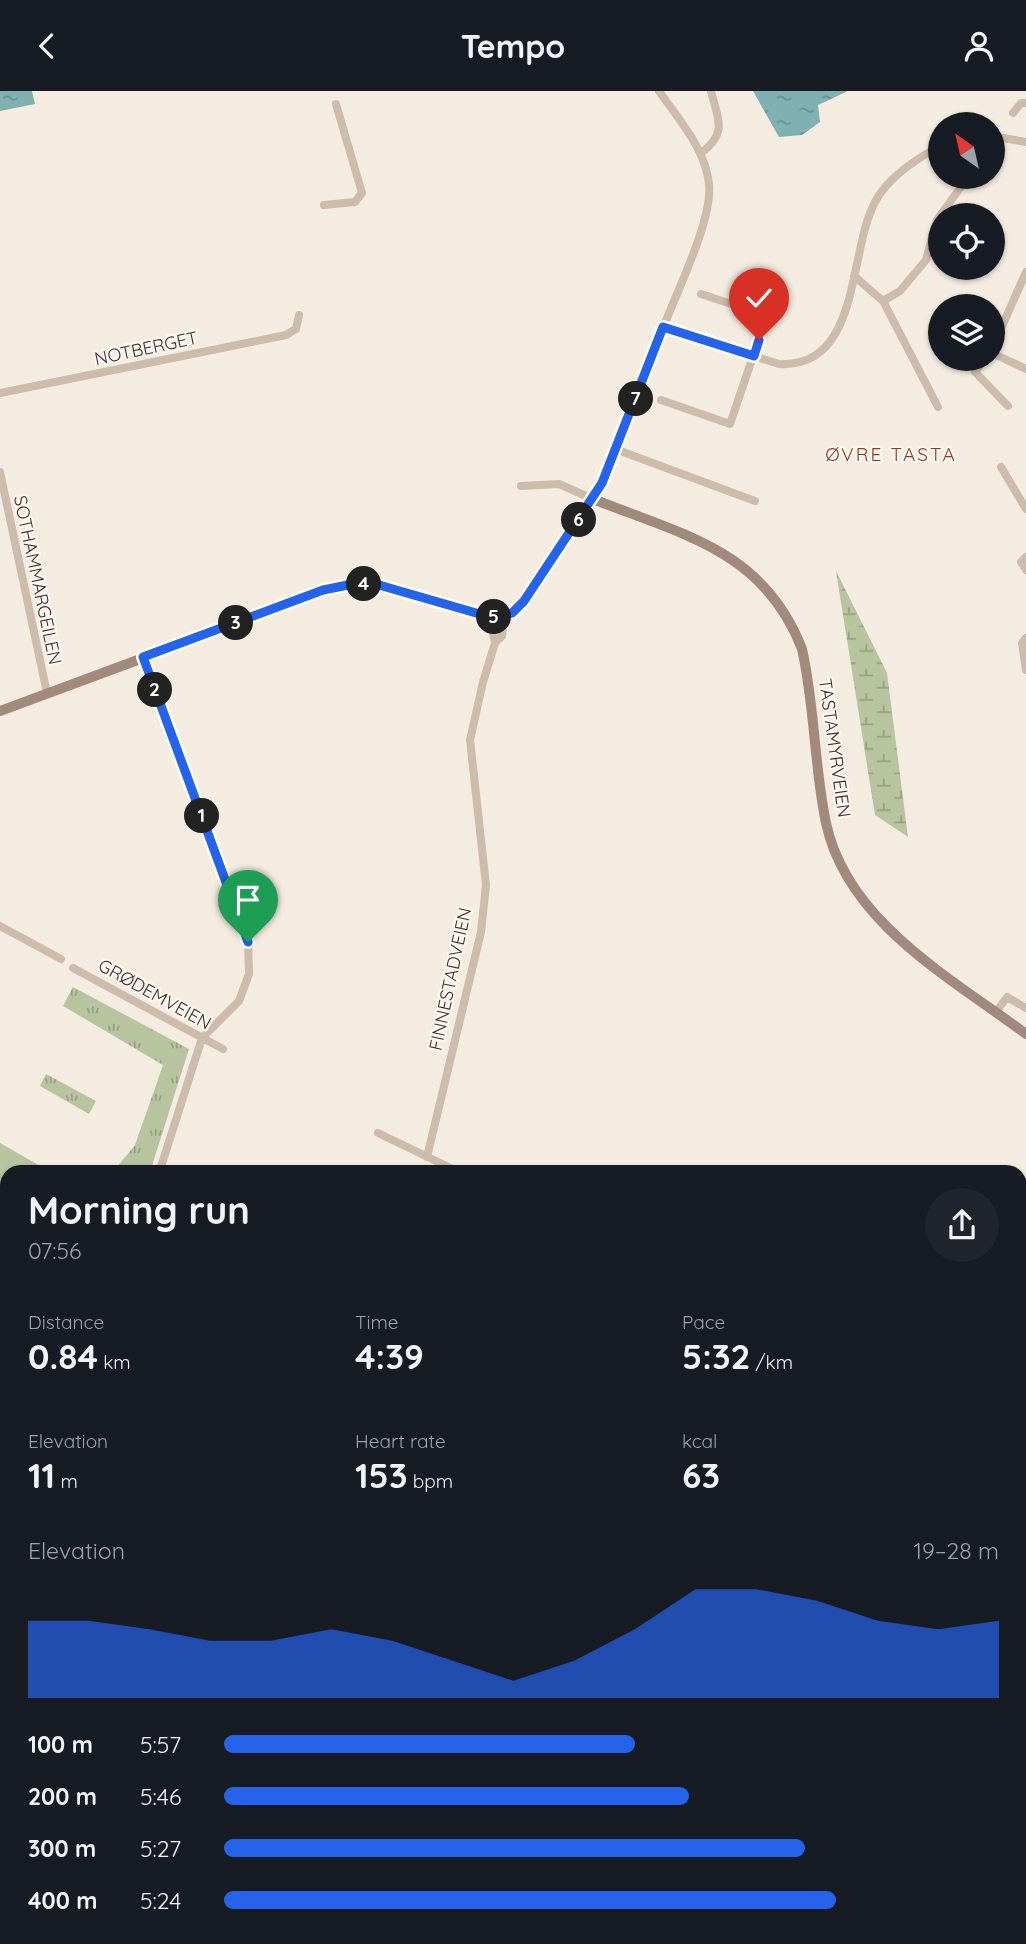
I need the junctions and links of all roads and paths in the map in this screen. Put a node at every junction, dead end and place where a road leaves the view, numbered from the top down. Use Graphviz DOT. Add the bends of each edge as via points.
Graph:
graph roads {
  1 [pos="659,91"];
  2 [pos="711,91"];
  3 [pos="1026,103"];
  4 [pos="336,104"];
  5 [pos="1013,113"];
  6 [pos="1005,138"];
  7 [pos="1026,142"];
  8 [pos="701,153"];
  9 [pos="928,154"];
  10 [pos="959,189"];
  11 [pos="324,205"];
  12 [pos="1026,272"];
  13 [pos="854,277"];
  14 [pos="701,294"];
  15 [pos="883,301"];
  16 [pos="299,315"];
  17 [pos="1005,321"];
  18 [pos="663,327"];
  19 [pos="754,356"];
  20 [pos="1005,358"];
  21 [pos="1026,369"];
  22 [pos="976,371"];
  23 [pos="0,393"];
  24 [pos="662,400"];
  25 [pos="1008,406"];
  26 [pos="938,407"];
  27 [pos="615,449"];
  28 [pos="1001,467"];
  29 [pos="0,473"];
  30 [pos="521,486"];
  31 [pos="593,499"];
  32 [pos="755,501"];
  33 [pos="1026,509"];
  34 [pos="1026,557"];
  35 [pos="1026,569"];
  36 [pos="490,617"];
  37 [pos="504,617"];
  38 [pos="1026,638"];
  39 [pos="495,643"];
  40 [pos="143,657"];
  41 [pos="1026,670"];
  42 [pos="47,693"];
  43 [pos="0,711"];
  44 [pos="0,926"];
  45 [pos="61,959"];
  46 [pos="73,968"];
  47 [pos="1026,1008"];
  48 [pos="996,1012"];
  49 [pos="1026,1034"];
  50 [pos="202,1038"];
  51 [pos="223,1049"];
  52 [pos="378,1133"];
  53 [pos="427,1157"];
  54 [pos="162,1165"];
  55 [pos="436,1165"];
  1 -- 8 [label="street"];
  2 -- 8 [label="street" via="720,129 716,141"];
  3 -- 5 [label="street"];
  4 -- 11 [label="street" via="362,193 355,202"];
  6 -- 7 [label="street"];
  8 -- 18 [label="street" via="708,204"];
  9 -- 13 [label="street" via="902,171 876,198"];
  10 -- 15 [label="street" via="937,220 926,260 900,291"];
  12 -- 17 [label="street"];
  13 -- 15 [label="street"];
  13 -- 19 [label="street" via="837,331 813,357 791,365"];
  14 -- 19 [label="street" via="762,315 764,324"];
  15 -- 26 [label="street"];
  16 -- 23 [label="street, NOTBERGET" via="296,328 277,337"];
  18 -- 19 [label="street"];
  18 -- 27 [label="street"];
  19 -- 24 [label="street" via="730,424"];
  20 -- 21 [label="street"];
  22 -- 25 [label="street"];
  27 -- 31 [label="street"];
  27 -- 32 [label="street"];
  28 -- 33 [label="street"];
  29 -- 42 [label="street, SOTHAMMARGEILEN"];
  30 -- 31 [label="street" via="559,484"];
  31 -- 37 [label="main road, FINNESTADVEIEN" via="524,601"];
  31 -- 48 [label="main road, TASTAMYRVEIEN" via="720,551 764,583 793,626 802,649 827,824 837,854 860,896 884,925"];
  34 -- 35 [label="street" via="1021,562"];
  36 -- 37 [label="main road"];
  36 -- 39 [label="street, FINNESTADVEIEN"];
  36 -- 40 [label="main road" via="391,588 353,584 323,590"];
  37 -- 39 [label="street, FINNESTADVEIEN" via="502,636"];
  38 -- 41 [label="street" via="1022,643"];
  39 -- 53 [label="street, FINNESTADVEIEN" via="470,740 486,885 481,932"];
  40 -- 42 [label="main road"];
  40 -- 50 [label="street" via="248,942 249,974 239,1001"];
  42 -- 43 [label="main road"];
  44 -- 45 [label="street"];
  46 -- 50 [label="street, GRØDEMVEIEN"];
  47 -- 48 [label="street" via="1007,997"];
  48 -- 49 [label="main road, TASTAMYRVEIEN"];
  50 -- 51 [label="street, GRØDEMVEIEN"];
  50 -- 54 [label="street"];
  52 -- 53 [label="street"];
  53 -- 55 [label="street"];
}
